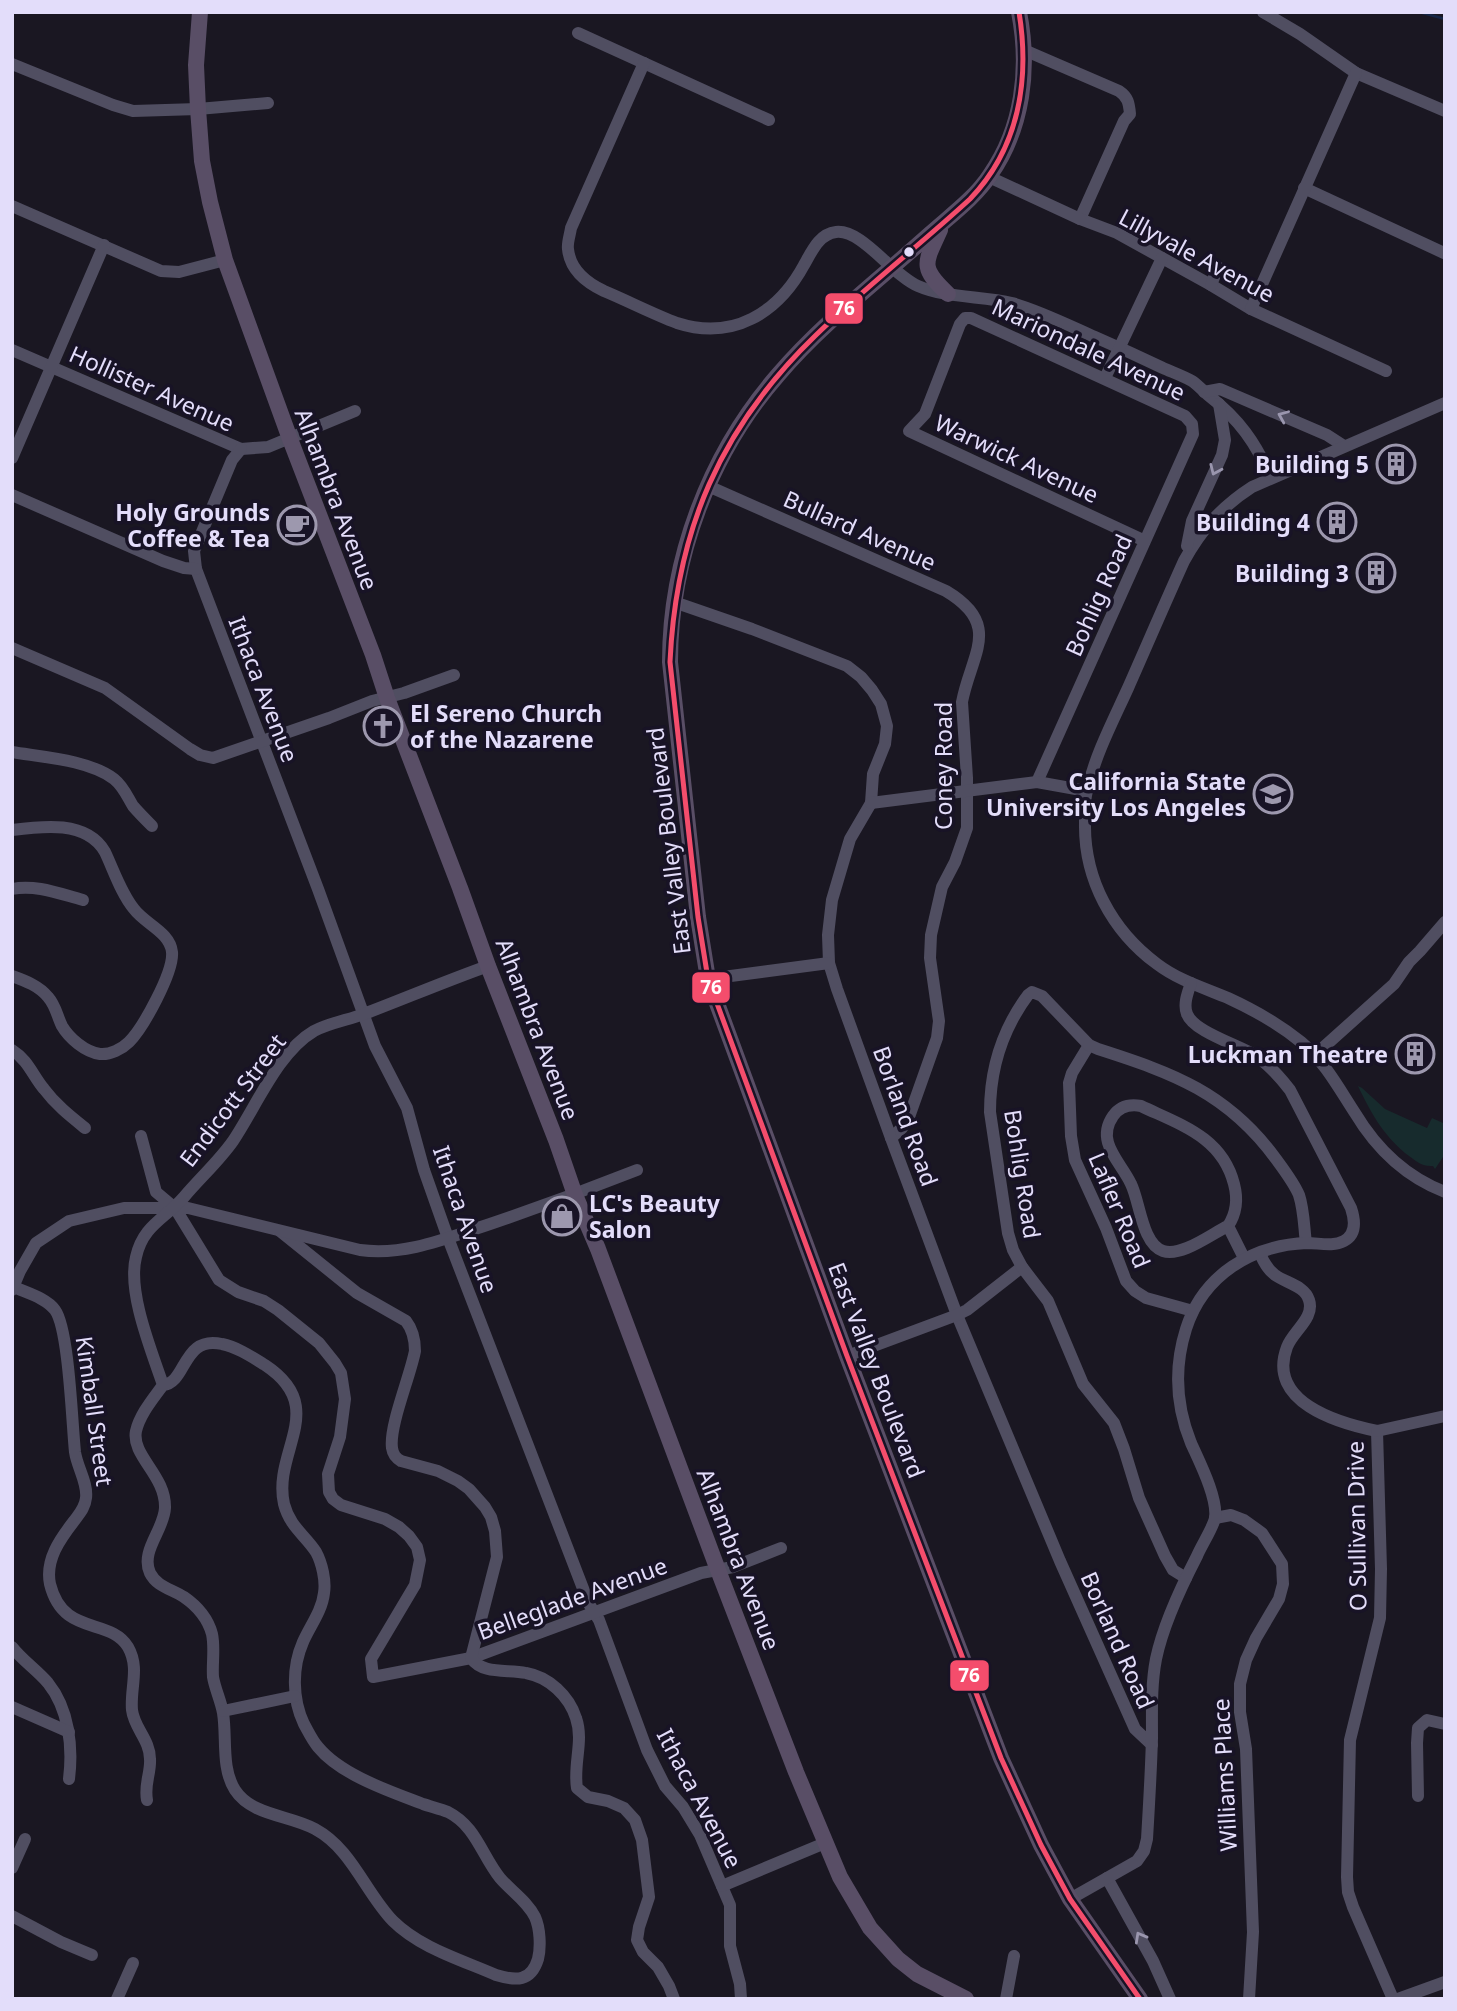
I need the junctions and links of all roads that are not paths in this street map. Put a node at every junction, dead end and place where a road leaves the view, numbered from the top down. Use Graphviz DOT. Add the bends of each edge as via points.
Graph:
graph roads {
  1 [pos="201,12"];
  2 [pos="1019,12"];
  3 [pos="1263,12"];
  4 [pos="578,33"];
  5 [pos="1024,50"];
  6 [pos="644,63"];
  7 [pos="12,64"];
  8 [pos="1356,73"];
  9 [pos="268,103"];
  10 [pos="198,109"];
  11 [pos="1445,111"];
  12 [pos="769,120"];
  13 [pos="989,177"];
  14 [pos="1304,188"];
  15 [pos="12,206"];
  16 [pos="1080,219"];
  17 [pos="944,221"];
  18 [pos="104,245"];
  19 [pos="1444,253"];
  20 [pos="1161,258"];
  21 [pos="225,260"];
  22 [pos="1218,267"];
  23 [pos="891,269"];
  24 [pos="1211,285"];
  25 [pos="948,294"];
  26 [pos="1251,309"];
  27 [pos="1119,347"];
  28 [pos="12,350"];
  29 [pos="52,367"];
  30 [pos="1385,371"];
  31 [pos="1105,378"];
  32 [pos="1205,392"];
  33 [pos="1445,403"];
  34 [pos="1219,404"];
  35 [pos="355,411"];
  36 [pos="1192,424"];
  37 [pos="909,431"];
  38 [pos="289,439"];
  39 [pos="1344,446"];
  40 [pos="241,449"];
  41 [pos="12,458"];
  42 [pos="1271,478"];
  43 [pos="708,486"];
  44 [pos="12,495"];
  45 [pos="1145,541"];
  46 [pos="1184,561"];
  47 [pos="196,569"];
  48 [pos="674,602"];
  49 [pos="979,629"];
  50 [pos="12,648"];
  51 [pos="454,675"];
  52 [pos="387,698"];
  53 [pos="262,741"];
  54 [pos="12,752"];
  55 [pos="1037,782"];
  56 [pos="1087,791"];
  57 [pos="967,792"];
  58 [pos="871,803"];
  59 [pos="152,826"];
  60 [pos="12,830"];
  61 [pos="12,889"];
  62 [pos="83,900"];
  63 [pos="1445,922"];
  64 [pos="829,963"];
  65 [pos="488,966"];
  66 [pos="12,976"];
  67 [pos="708,979"];
  68 [pos="1191,983"];
  69 [pos="364,1014"];
  70 [pos="1089,1045"];
  71 [pos="12,1050"];
  72 [pos="1316,1054"];
  73 [pos="85,1128"];
  74 [pos="141,1136"];
  75 [pos="891,1138"];
  76 [pos="637,1170"];
  77 [pos="1445,1192"];
  78 [pos="575,1195"];
  79 [pos="174,1208"];
  80 [pos="1227,1226"];
  81 [pos="280,1231"];
  82 [pos="448,1238"];
  83 [pos="1306,1243"];
  84 [pos="1259,1253"];
  85 [pos="1244,1258"];
  86 [pos="1022,1268"];
  87 [pos="13,1289"];
  88 [pos="1193,1311"];
  89 [pos="957,1315"];
  90 [pos="847,1356"];
  91 [pos="163,1385"];
  92 [pos="1445,1416"];
  93 [pos="1377,1431"];
  94 [pos="1215,1518"];
  95 [pos="781,1548"];
  96 [pos="718,1570"];
  97 [pos="1186,1578"];
  98 [pos="594,1611"];
  99 [pos="12,1647"];
  100 [pos="471,1658"];
  101 [pos="295,1696"];
  102 [pos="12,1707"];
  103 [pos="223,1711"];
  104 [pos="1445,1724"];
  105 [pos="69,1732"];
  106 [pos="1152,1745"];
  107 [pos="69,1779"];
  108 [pos="1418,1796"];
  109 [pos="147,1800"];
  110 [pos="25,1839"];
  111 [pos="825,1843"];
  112 [pos="12,1868"];
  113 [pos="1107,1878"];
  114 [pos="723,1886"];
  115 [pos="1070,1899"];
  116 [pos="12,1916"];
  117 [pos="92,1955"];
  118 [pos="1014,1956"];
  119 [pos="132,1963"];
  120 [pos="1445,1982"];
  121 [pos="960,1997"];
  122 [pos="117,1999"];
  123 [pos="674,1999"];
  124 [pos="741,1999"];
  125 [pos="1006,1999"];
  126 [pos="1140,1999"];
  127 [pos="1170,1999"];
  128 [pos="1249,1999"];
  129 [pos="1396,1999"];
  1 -- 10 [label="main road, Alhambra Avenue"];
  2 -- 5 [label="main road, East Valley Boulevard"];
  3 -- 8 [label="street"];
  4 -- 6 [label="street"];
  5 -- 13 [label="main road, East Valley Boulevard" via="1016,119"];
  5 -- 16 [label="street" via="1119,91 1129,103 1130,114"];
  6 -- 12 [label="street"];
  6 -- 23 [label="street, Mariondale Avenue" via="570,228 568,249 574,269 593,285 678,323 725,327 763,314 778,302 827,234 847,233 860,239"];
  7 -- 10 [label="street" via="133,111"];
  8 -- 11 [label="street"];
  8 -- 14 [label="street"];
  9 -- 10 [label="street"];
  10 -- 21 [label="main road, Alhambra Avenue" via="202,161"];
  13 -- 16 [label="street, Lillyvale Avenue"];
  13 -- 17 [label="main road, East Valley Boulevard"];
  14 -- 19 [label="street"];
  14 -- 26 [label="street"];
  15 -- 18 [label="street"];
  16 -- 20 [label="street, Lillyvale Avenue"];
  17 -- 23 [label="main road, East Valley Boulevard"];
  17 -- 25 [label="main road" via="927,262 934,281"];
  18 -- 21 [label="street" via="161,271 179,272"];
  18 -- 29 [label="street"];
  20 -- 24 [label="street, Lillyvale Avenue"];
  20 -- 27 [label="street"];
  21 -- 38 [label="main road, Alhambra Avenue"];
  22 -- 24 [label="street"];
  23 -- 25 [label="street, Mariondale Avenue" via="918,286"];
  23 -- 43 [label="main road, East Valley Boulevard" via="780,372 747,416"];
  24 -- 26 [label="street, Lillyvale Avenue"];
  25 -- 27 [label="street, Mariondale Avenue" via="1013,304"];
  26 -- 30 [label="street, Lillyvale Avenue"];
  27 -- 31 [label="street"];
  27 -- 32 [label="street, Mariondale Avenue"];
  28 -- 29 [label="street, Hollister Avenue"];
  29 -- 40 [label="street, Hollister Avenue"];
  29 -- 41 [label="street"];
  31 -- 36 [label="street, Mariondale Avenue" via="1185,416"];
  31 -- 37 [label="street, Mariondale Avenue" via="965,318 925,414"];
  32 -- 34 [label="street, Mariondale Avenue"];
  39 -- 32 [label="street, one-way" via="1220,389"];
  33 -- 39 [label="street"];
  34 -- 42 [label="street, Mariondale Avenue" via="1252,440"];
  34 -- 46 [label="street, one-way" via="1225,440 1222,455 1192,521"];
  35 -- 38 [label="street, Hollister Avenue"];
  36 -- 45 [label="street, Bohlig Road" via="1193,434"];
  37 -- 45 [label="street, Warwick Avenue"];
  38 -- 40 [label="street, Hollister Avenue" via="268,447"];
  38 -- 52 [label="main road, Alhambra Avenue"];
  39 -- 42 [label="street"];
  40 -- 47 [label="street, Ithaca Avenue" via="232,460 194,551"];
  42 -- 46 [label="street" via="1224,508"];
  43 -- 48 [label="main road, East Valley Boulevard" via="690,534"];
  43 -- 49 [label="street, Bullard Avenue" via="946,591 969,608"];
  44 -- 47 [label="street" via="163,561"];
  45 -- 55 [label="street, Bohlig Road"];
  46 -- 56 [label="street" via="1099,753"];
  47 -- 53 [label="street, Ithaca Avenue"];
  48 -- 58 [label="street, Borland Road" via="847,666 861,677 881,704 887,726 873,774"];
  48 -- 67 [label="main road, East Valley Boulevard" via="670,662"];
  49 -- 57 [label="street, Coney Road" via="977,656 962,702"];
  50 -- 53 [label="street" via="105,688 200,755 213,758"];
  51 -- 52 [label="street"];
  52 -- 53 [label="street"];
  52 -- 65 [label="main road, Alhambra Avenue"];
  53 -- 69 [label="street, Ithaca Avenue"];
  54 -- 59 [label="street" via="102,772 114,779"];
  55 -- 56 [label="street"];
  55 -- 57 [label="street"];
  56 -- 68 [label="street" via="1087,853 1105,906 1147,956"];
  57 -- 58 [label="street"];
  57 -- 75 [label="street, Coney Road" via="965,835 942,887 931,935 937,1038 909,1117"];
  58 -- 64 [label="street, Borland Road" via="850,839 832,900"];
  60 -- 66 [label="street" via="48,826 83,832 94,839 134,909 167,937 172,951 170,967 140,1028 113,1052 99,1054 83,1047 62,1026 41,989"];
  61 -- 62 [label="street" via="45,890"];
  63 -- 72 [label="street" via="1394,984"];
  64 -- 67 [label="street"];
  64 -- 75 [label="street, Borland Road"];
  65 -- 69 [label="street, Endicott Street"];
  65 -- 78 [label="main road, Alhambra Avenue"];
  67 -- 90 [label="main road, East Valley Boulevard"];
  68 -- 72 [label="street" via="1278,1024"];
  68 -- 83 [label="street" via="1185,1009 1190,1020 1255,1055 1282,1079 1352,1208 1355,1219 1350,1236 1333,1244"];
  69 -- 79 [label="street, Endicott Street" via="314,1031 295,1047 232,1142"];
  69 -- 82 [label="street, Ithaca Avenue" via="407,1108"];
  70 -- 83 [label="street" via="1165,1071 1238,1115 1265,1144 1299,1196"];
  70 -- 86 [label="street, Bohlig Road" via="1042,996 1032,992 1008,1025 1000,1048 990,1112 1008,1233"];
  70 -- 88 [label="street, Lafler Road" via="1069,1083 1075,1160 1126,1281 1146,1298"];
  71 -- 73 [label="street" via="62,1110"];
  72 -- 77 [label="street" via="1389,1157"];
  74 -- 79 [label="street" via="156,1192"];
  75 -- 89 [label="street, Borland Road"];
  76 -- 78 [label="street"];
  78 -- 82 [label="street"];
  78 -- 96 [label="main road, Alhambra Avenue"];
  79 -- 81 [label="street"];
  79 -- 87 [label="street" via="124,1208 69,1221 36,1242"];
  79 -- 91 [label="street, Endicott Street" via="154,1223 135,1258 139,1314"];
  79 -- 100 [label="street, Belleglade Avenue" via="219,1280 278,1310 319,1343 335,1363 345,1399 340,1437 328,1474 329,1492 341,1505 399,1527 417,1547 420,1560 415,1585 371,1659 373,1677"];
  80 -- 80 [label="street" via="1178,1252 1155,1247 1132,1185 1107,1143 1115,1112 1142,1106 1215,1147 1228,1164 1236,1193 1236,1210"];
  80 -- 85 [label="street"];
  81 -- 82 [label="street" via="377,1252 407,1250"];
  81 -- 100 [label="street" via="356,1293 411,1328 415,1351 392,1435 392,1451 401,1461 438,1471 469,1489 485,1507 495,1531 497,1557"];
  82 -- 98 [label="street, Ithaca Avenue"];
  83 -- 84 [label="street"];
  84 -- 85 [label="street"];
  84 -- 93 [label="street, O Sullivan Drive" via="1272,1273 1307,1294 1310,1304 1309,1315 1287,1347 1284,1362 1289,1386 1316,1412"];
  85 -- 88 [label="street" via="1212,1285"];
  86 -- 89 [label="street"];
  86 -- 97 [label="street, Bohlig Road" via="1048,1301 1083,1384 1114,1423 1139,1498 1165,1556 1173,1570"];
  87 -- 109 [label="street, Kimball Street" via="56,1311 66,1353 76,1458 87,1497 50,1561 49,1580 66,1613 115,1634 133,1657 132,1712 150,1751"];
  88 -- 94 [label="street" via="1180,1350 1178,1395 1210,1488"];
  89 -- 90 [label="street"];
  89 -- 106 [label="street, Borland Road" via="1135,1729"];
  90 -- 115 [label="main road, East Valley Boulevard" via="981,1708"];
  91 -- 101 [label="street" via="177,1380 186,1360 210,1343 248,1354 289,1387 297,1423 284,1472 283,1499 293,1524 316,1552 325,1593 297,1661"];
  91 -- 103 [label="street" via="135,1433 164,1497 161,1526 150,1547 149,1571 156,1582 183,1597 206,1619"];
  92 -- 93 [label="street"];
  93 -- 129 [label="street, O Sullivan Drive" via="1380,1618 1350,1740 1347,1877 1353,1907"];
  94 -- 97 [label="street"];
  94 -- 128 [label="street, Williams Place" via="1231,1515 1244,1520 1262,1533 1282,1564 1279,1599 1256,1638 1240,1684 1253,1932"];
  95 -- 96 [label="street, Belleglade Avenue"];
  96 -- 98 [label="street, Belleglade Avenue"];
  96 -- 111 [label="main road, Alhambra Avenue"];
  97 -- 106 [label="street" via="1156,1659"];
  98 -- 100 [label="street, Belleglade Avenue"];
  98 -- 114 [label="street, Ithaca Avenue" via="647,1750 665,1786 700,1835"];
  99 -- 105 [label="street" via="48,1683"];
  100 -- 123 [label="street" via="483,1668 528,1673 548,1682 563,1694 576,1715 580,1731 577,1787 588,1797 624,1808 635,1820 649,1897 637,1940"];
  101 -- 103 [label="street"];
  101 -- 103 [label="street" via="317,1746 336,1764 357,1777 448,1812 472,1832 492,1867 536,1918 539,1954 535,1969 526,1977 496,1975 415,1937 393,1921 334,1842 294,1819 248,1804 235,1790 226,1766"];
  102 -- 105 [label="street"];
  104 -- 108 [label="street" via="1427,1720 1418,1728"];
  105 -- 107 [label="street"];
  106 -- 113 [label="street" via="1144,1851 1137,1861"];
  110 -- 112 [label="street"];
  111 -- 114 [label="street"];
  111 -- 121 [label="main road, Alhambra Avenue" via="839,1877 884,1944 917,1974"];
  113 -- 115 [label="street"];
  127 -- 113 [label="street, one-way"];
  114 -- 124 [label="street, Ithaca Avenue" via="730,1905 730,1947"];
  115 -- 126 [label="main road, East Valley Boulevard"];
  116 -- 117 [label="street"];
  118 -- 125 [label="street"];
  119 -- 122 [label="street"];
  120 -- 129 [label="street"];
}
